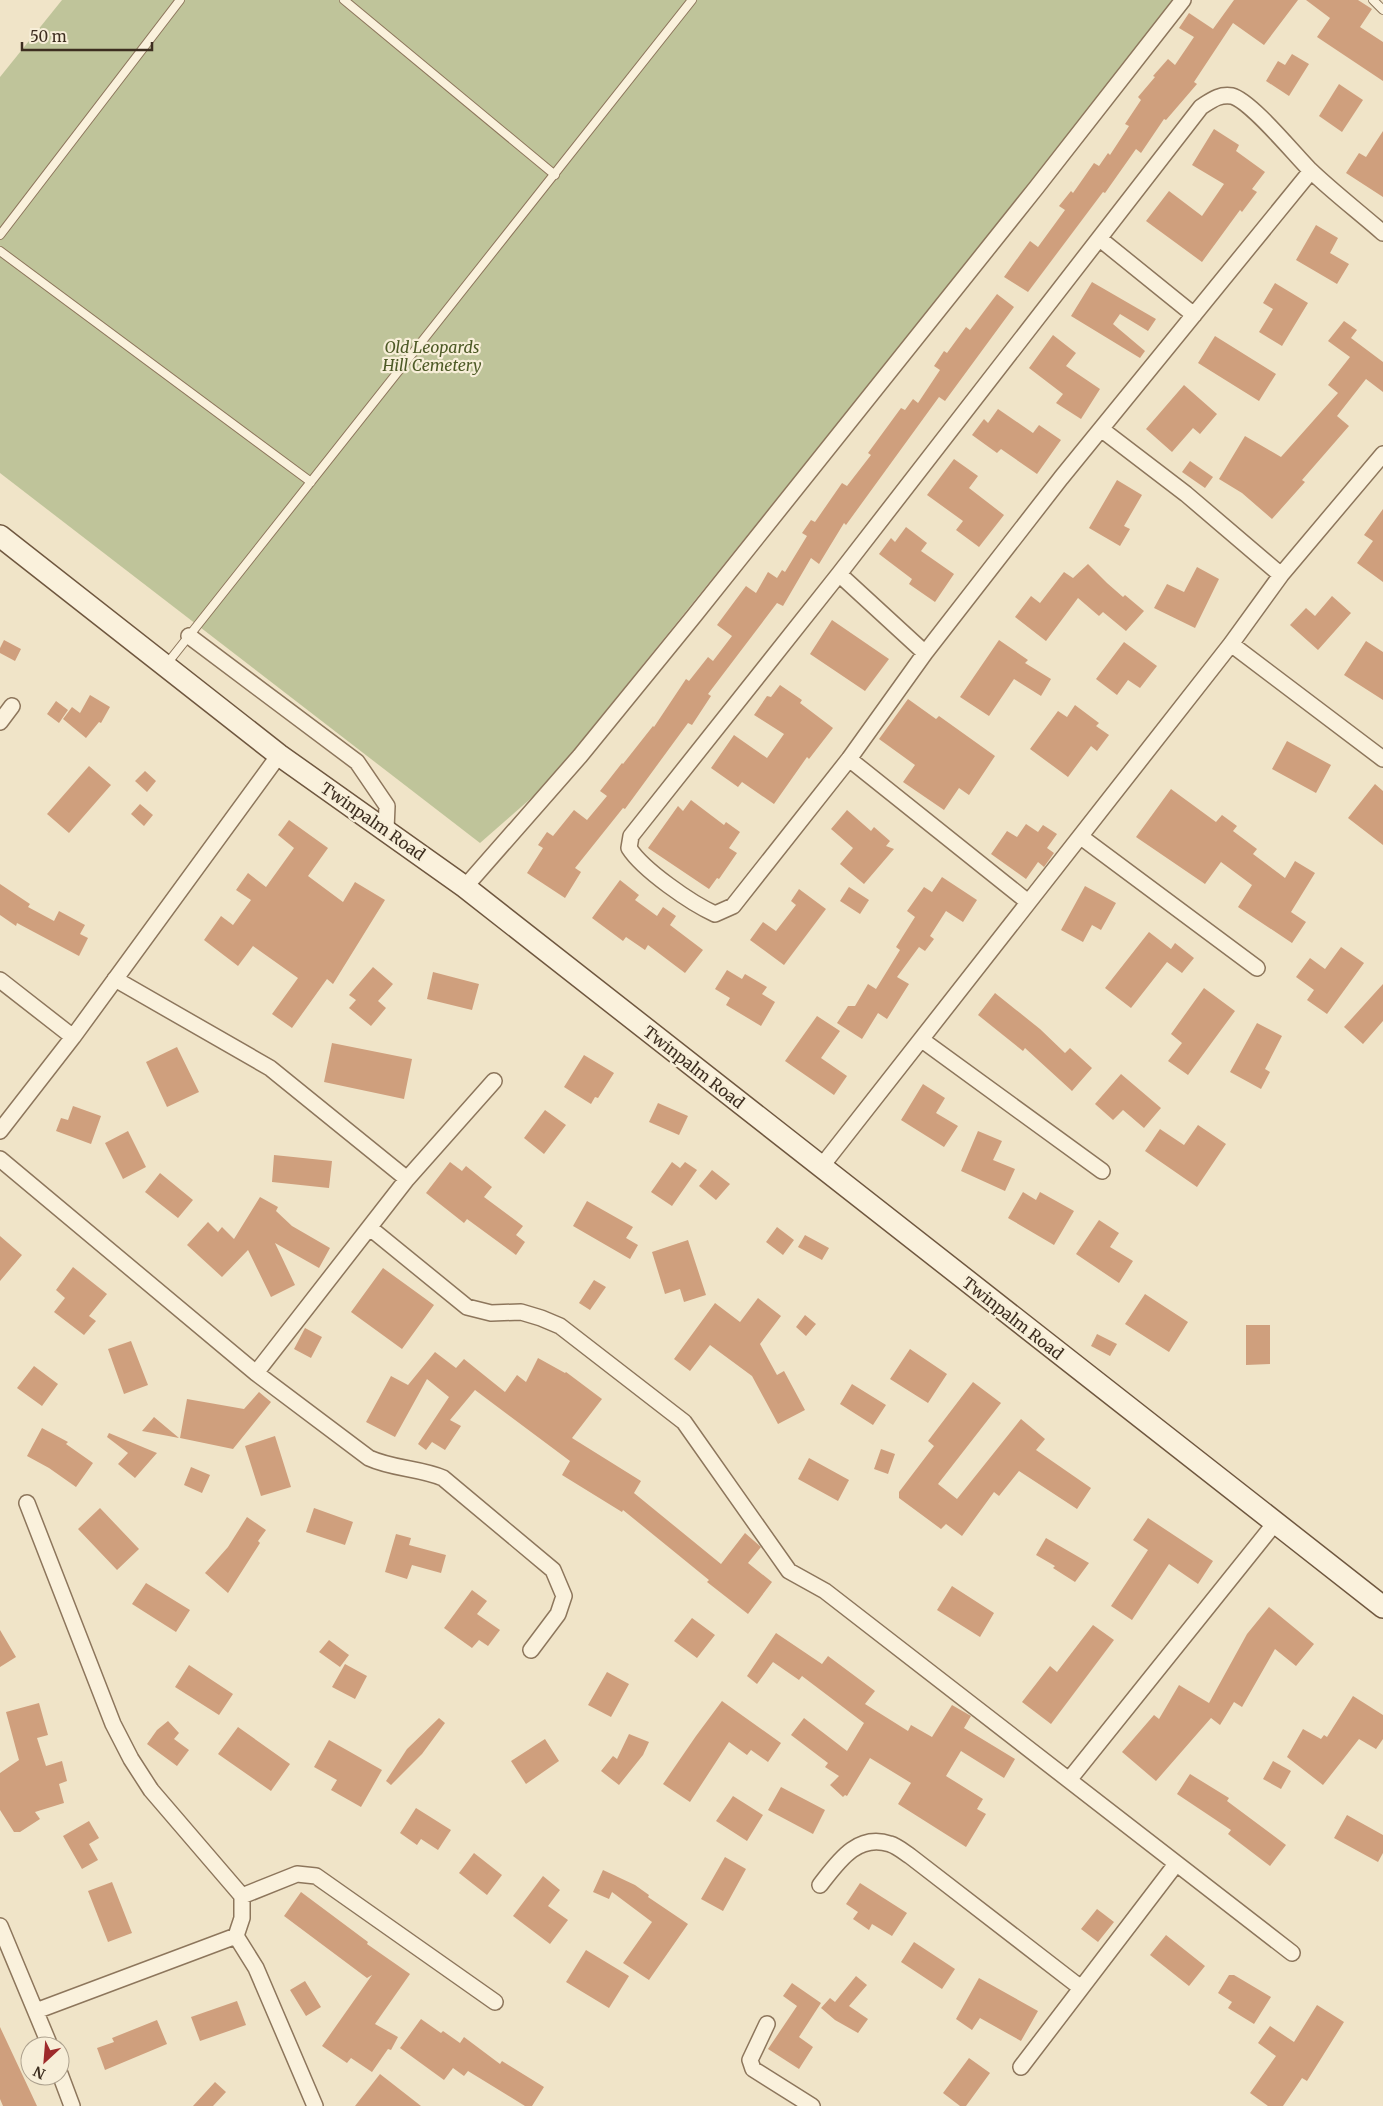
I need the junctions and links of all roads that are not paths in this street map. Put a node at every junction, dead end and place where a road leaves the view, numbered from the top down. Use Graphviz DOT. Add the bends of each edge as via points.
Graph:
graph roads {
  1 [pos="180,0"];
  2 [pos="344,0"];
  3 [pos="692,0"];
  4 [pos="1183,0"];
  5 [pos="1373,0"];
  6 [pos="1383,10"];
  7 [pos="1311,171"];
  8 [pos="556,175"];
  9 [pos="1383,233"];
  10 [pos="0,235"];
  11 [pos="1100,239"];
  12 [pos="0,251"];
  13 [pos="1194,315"];
  14 [pos="1101,429"];
  15 [pos="1383,454"];
  16 [pos="311,482"];
  17 [pos="0,536"];
  18 [pos="839,574"];
  19 [pos="1281,576"];
  20 [pos="189,636"];
  21 [pos="1232,644"];
  22 [pos="925,654"];
  23 [pos="165,666"];
  24 [pos="12,706"];
  25 [pos="0,722"];
  26 [pos="279,755"];
  27 [pos="849,759"];
  28 [pos="1383,760"];
  29 [pos="386,830"];
  30 [pos="1081,837"];
  31 [pos="465,887"];
  32 [pos="1028,902"];
  33 [pos="1257,968"];
  34 [pos="115,979"];
  35 [pos="0,980"];
  36 [pos="73,1037"];
  37 [pos="922,1040"];
  38 [pos="494,1081"];
  39 [pos="0,1131"];
  40 [pos="0,1159"];
  41 [pos="821,1167"];
  42 [pos="1102,1171"];
  43 [pos="407,1179"];
  44 [pos="370,1228"];
  45 [pos="256,1373"];
  46 [pos="27,1503"];
  47 [pos="1275,1523"];
  48 [pos="1383,1607"];
  49 [pos="531,1650"];
  50 [pos="1069,1780"];
  51 [pos="1176,1864"];
  52 [pos="820,1885"];
  53 [pos="242,1896"];
  54 [pos="0,1926"];
  55 [pos="236,1936"];
  56 [pos="1292,1953"];
  57 [pos="1081,1988"];
  58 [pos="495,2002"];
  59 [pos="36,2011"];
  60 [pos="767,2024"];
  61 [pos="46,2036"];
  62 [pos="1022,2067"];
  63 [pos="64,2086"];
  64 [pos="72,2106"];
  65 [pos="315,2106"];
  66 [pos="812,2106"];
  1 -- 10 [label="lane"];
  2 -- 8 [label="lane"];
  3 -- 8 [label="lane"];
  4 -- 31 [label="street" via="694,616 580,756"];
  5 -- 6 [label="lane"];
  7 -- 9 [label="street"];
  7 -- 11 [label="street" via="1252,110 1234,97 1219,95 1201,107"];
  7 -- 13 [label="street"];
  8 -- 16 [label="lane"];
  11 -- 13 [label="street"];
  11 -- 18 [label="street"];
  12 -- 16 [label="lane"];
  13 -- 14 [label="street"];
  14 -- 19 [label="street" via="1186,494"];
  14 -- 22 [label="street"];
  15 -- 19 [label="street"];
  16 -- 20 [label="lane"];
  17 -- 23 [label="main road, Twinpalm Road"];
  18 -- 22 [label="street"];
  18 -- 27 [label="street" via="631,836 629,848 636,860 700,908 715,914 733,906"];
  19 -- 21 [label="street"];
  20 -- 23 [label="lane"];
  20 -- 29 [label="street" via="357,762 387,806"];
  21 -- 28 [label="street"];
  21 -- 30 [label="street"];
  22 -- 27 [label="street"];
  23 -- 26 [label="main road, Twinpalm Road"];
  24 -- 25 [label="street"];
  26 -- 29 [label="main road, Twinpalm Road"];
  26 -- 34 [label="street"];
  27 -- 32 [label="street"];
  29 -- 31 [label="main road, Twinpalm Road"];
  30 -- 32 [label="street"];
  30 -- 33 [label="street"];
  31 -- 41 [label="main road, Twinpalm Road"];
  32 -- 37 [label="street"];
  34 -- 36 [label="street"];
  34 -- 43 [label="street" via="270,1068"];
  35 -- 36 [label="street"];
  36 -- 39 [label="street"];
  37 -- 41 [label="street"];
  37 -- 42 [label="street"];
  38 -- 43 [label="street"];
  40 -- 45 [label="street"];
  41 -- 47 [label="main road, Twinpalm Road"];
  43 -- 44 [label="street"];
  44 -- 45 [label="street"];
  44 -- 50 [label="street" via="467,1307 491,1313 521,1312 560,1326 684,1422 789,1571 825,1591"];
  45 -- 49 [label="street" via="369,1458 384,1465 428,1472 443,1478 553,1570 564,1596 558,1614"];
  46 -- 53 [label="street" via="112,1724 131,1760 151,1790"];
  47 -- 48 [label="main road, Twinpalm Road"];
  47 -- 50 [label="street"];
  50 -- 51 [label="street"];
  51 -- 56 [label="street"];
  51 -- 57 [label="street"];
  52 -- 57 [label="street" via="855,1847 873,1840 891,1844"];
  53 -- 55 [label="street" via="242,1918"];
  53 -- 58 [label="street" via="297,1874 316,1876"];
  54 -- 59 [label="street"];
  55 -- 59 [label="street"];
  55 -- 65 [label="street" via="256,1968"];
  57 -- 62 [label="street"];
  59 -- 61 [label="street"];
  60 -- 66 [label="street" via="750,2060 754,2069"];
  63 -- 64 [label="street"];
}
